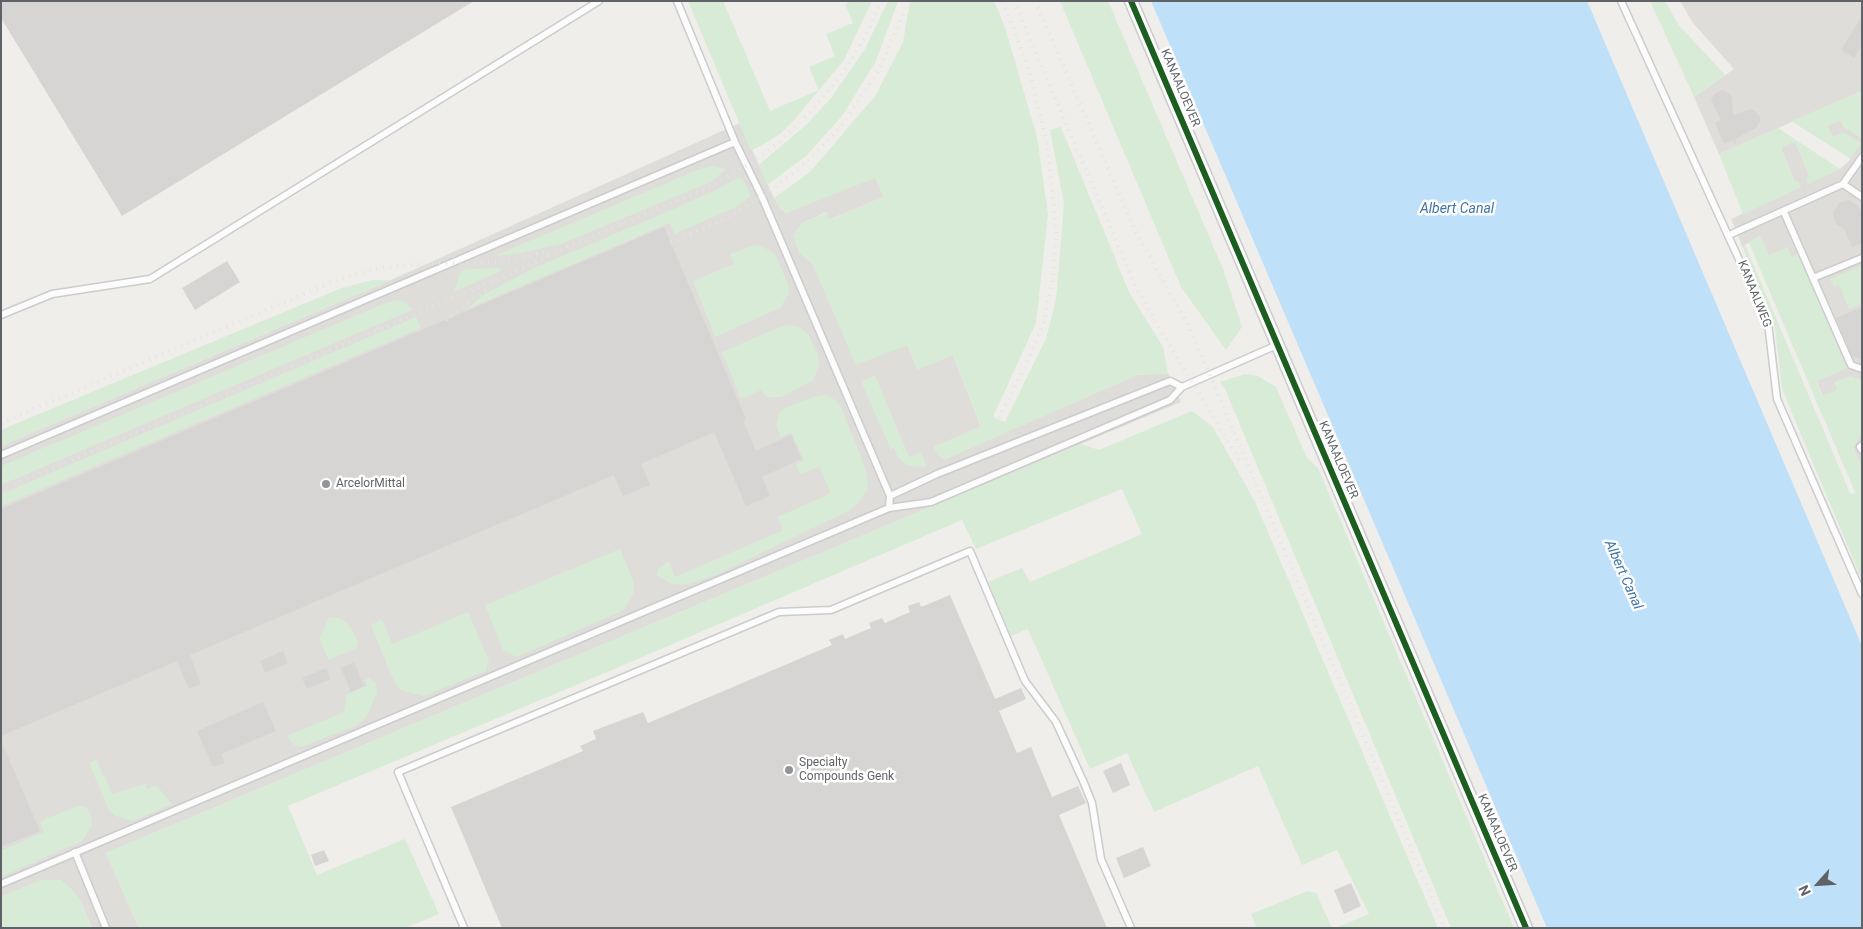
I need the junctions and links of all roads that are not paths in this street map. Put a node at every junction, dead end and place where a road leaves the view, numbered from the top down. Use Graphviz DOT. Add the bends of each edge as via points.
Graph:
graph roads {
  1 [pos="599,1"];
  2 [pos="677,1"];
  3 [pos="1131,1"];
  4 [pos="1621,1"];
  5 [pos="736,142"];
  6 [pos="1862,157"];
  7 [pos="1844,184"];
  8 [pos="1862,197"];
  9 [pos="1784,212"];
  10 [pos="1729,236"];
  11 [pos="1862,258"];
  12 [pos="1813,278"];
  13 [pos="1,314"];
  14 [pos="1277,345"];
  15 [pos="1862,369"];
  16 [pos="1182,387"];
  17 [pos="1862,444"];
  18 [pos="1862,450"];
  19 [pos="1,454"];
  20 [pos="890,496"];
  21 [pos="889,508"];
  22 [pos="1862,594"];
  23 [pos="75,852"];
  24 [pos="1,884"];
  25 [pos="106,928"];
  26 [pos="464,928"];
  27 [pos="1131,928"];
  28 [pos="1526,928"];
  1 -- 13 [label="lane" via="150,279 52,294"];
  2 -- 5 [label="lane"];
  3 -- 14 [label="street, KANAALOEVER"];
  4 -- 10 [label="lane, KANAALWEG"];
  5 -- 19 [label="lane"];
  5 -- 20 [label="lane"];
  6 -- 7 [label="lane"];
  7 -- 8 [label="lane"];
  7 -- 9 [label="lane"];
  9 -- 10 [label="lane"];
  9 -- 12 [label="lane"];
  10 -- 22 [label="lane, KANAALWEG" via="1768,322 1777,399"];
  11 -- 12 [label="lane"];
  12 -- 15 [label="lane" via="1851,365"];
  14 -- 16 [label="lane"];
  14 -- 28 [label="street, KANAALOEVER"];
  16 -- 20 [label="lane" via="1170,381"];
  16 -- 21 [label="lane" via="1170,400 931,502"];
  17 -- 18 [label="lane"];
  20 -- 21 [label="lane"];
  21 -- 23 [label="lane"];
  23 -- 24 [label="lane"];
  23 -- 25 [label="lane"];
  26 -- 27 [label="lane" via="398,772 779,612 831,610 970,551 1025,681 1056,722 1084,783 1092,803 1101,859"];
}
